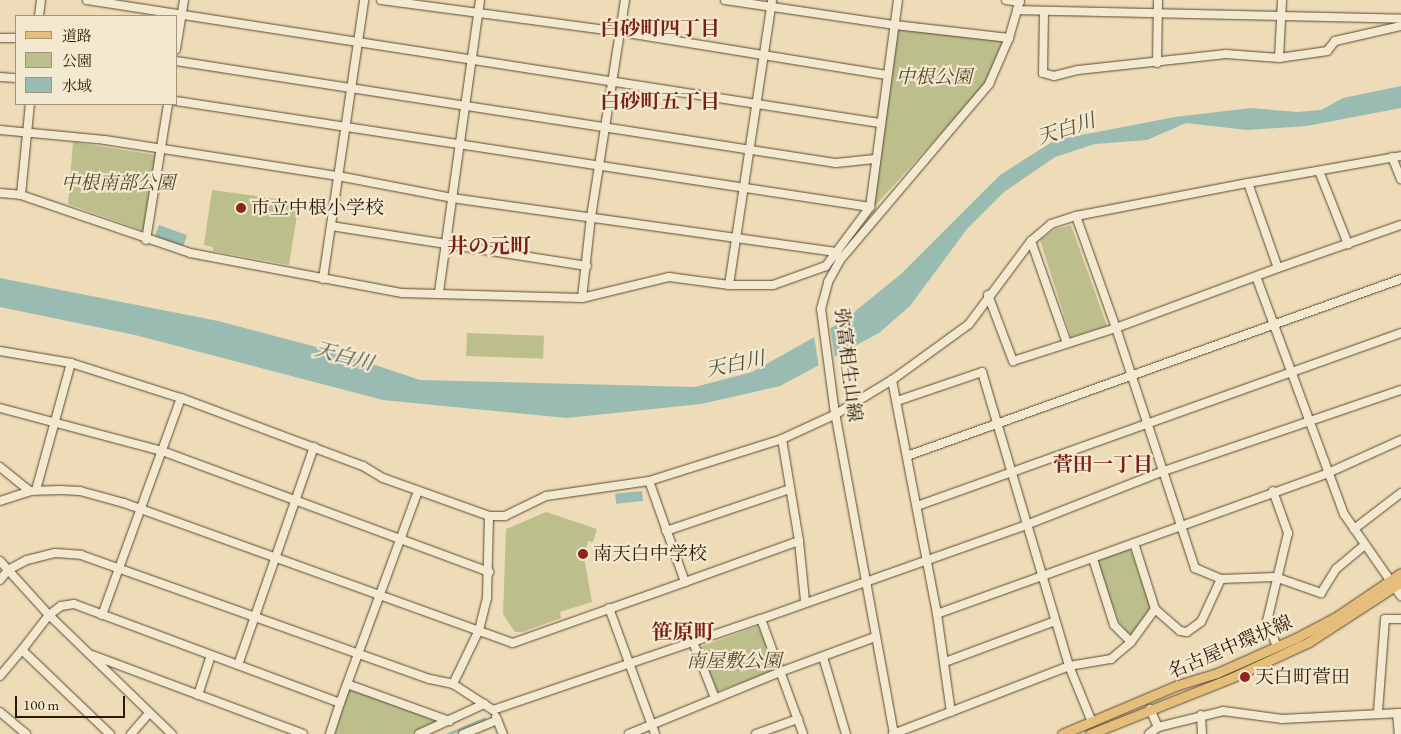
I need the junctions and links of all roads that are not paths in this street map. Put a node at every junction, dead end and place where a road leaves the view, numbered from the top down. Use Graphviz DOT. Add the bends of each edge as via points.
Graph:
graph roads {
  1 [pos="41,0"];
  2 [pos="87,0"];
  3 [pos="184,0"];
  4 [pos="364,0"];
  5 [pos="381,0"];
  6 [pos="480,0"];
  7 [pos="625,0"];
  8 [pos="725,0"];
  9 [pos="898,0"];
  10 [pos="1006,0"];
  11 [pos="1158,0"];
  12 [pos="1282,0"];
  13 [pos="772,3"];
  14 [pos="1019,4"];
  15 [pos="1044,11"];
  16 [pos="478,14"];
  17 [pos="39,15"];
  18 [pos="175,15"];
  19 [pos="178,15"];
  20 [pos="1158,15"];
  21 [pos="181,16"];
  22 [pos="1282,18"];
  23 [pos="1401,19"];
  24 [pos="895,25"];
  25 [pos="1401,26"];
  26 [pos="621,32"];
  27 [pos="178,36"];
  28 [pos="0,38"];
  29 [pos="15,38"];
  30 [pos="1009,38"];
  31 [pos="358,42"];
  32 [pos="764,54"];
  33 [pos="472,58"];
  34 [pos="1278,58"];
  35 [pos="178,61"];
  36 [pos="1157,63"];
  37 [pos="887,75"];
  38 [pos="0,77"];
  39 [pos="15,78"];
  40 [pos="613,82"];
  41 [pos="351,86"];
  42 [pos="178,102"];
  43 [pos="466,104"];
  44 [pos="30,105"];
  45 [pos="168,105"];
  46 [pos="757,105"];
  47 [pos="880,123"];
  48 [pos="346,126"];
  49 [pos="607,126"];
  50 [pos="0,130"];
  51 [pos="28,131"];
  52 [pos="460,146"];
  53 [pos="750,148"];
  54 [pos="160,151"];
  55 [pos="1401,156"];
  56 [pos="1392,157"];
  57 [pos="875,159"];
  58 [pos="599,166"];
  59 [pos="1319,171"];
  60 [pos="338,176"];
  61 [pos="1401,179"];
  62 [pos="1248,184"];
  63 [pos="744,186"];
  64 [pos="0,192"];
  65 [pos="21,195"];
  66 [pos="452,198"];
  67 [pos="870,206"];
  68 [pos="1076,216"];
  69 [pos="591,217"];
  70 [pos="1401,225"];
  71 [pos="331,226"];
  72 [pos="737,236"];
  73 [pos="146,240"];
  74 [pos="1032,241"];
  75 [pos="1348,244"];
  76 [pos="446,245"];
  77 [pos="837,252"];
  78 [pos="587,266"];
  79 [pos="1278,268"];
  80 [pos="1256,278"];
  81 [pos="323,279"];
  82 [pos="1401,279"];
  83 [pos="729,285"];
  84 [pos="439,292"];
  85 [pos="988,295"];
  86 [pos="582,298"];
  87 [pos="1273,324"];
  88 [pos="1116,328"];
  89 [pos="1401,333"];
  90 [pos="1067,343"];
  91 [pos="0,351"];
  92 [pos="71,363"];
  93 [pos="1290,373"];
  94 [pos="1131,374"];
  95 [pos="892,380"];
  96 [pos="1401,390"];
  97 [pos="181,398"];
  98 [pos="896,401"];
  99 [pos="0,408"];
  100 [pos="835,410"];
  101 [pos="1310,422"];
  102 [pos="53,423"];
  103 [pos="1147,424"];
  104 [pos="996,425"];
  105 [pos="782,440"];
  106 [pos="1401,440"];
  107 [pos="314,447"];
  108 [pos="162,451"];
  109 [pos="907,456"];
  110 [pos="0,468"];
  111 [pos="1164,471"];
  112 [pos="1010,473"];
  113 [pos="1328,473"];
  114 [pos="649,481"];
  115 [pos="790,489"];
  116 [pos="33,490"];
  117 [pos="418,491"];
  118 [pos="1273,491"];
  119 [pos="1401,493"];
  120 [pos="0,501"];
  121 [pos="294,501"];
  122 [pos="917,506"];
  123 [pos="140,509"];
  124 [pos="489,516"];
  125 [pos="1026,525"];
  126 [pos="1179,527"];
  127 [pos="1354,529"];
  128 [pos="666,531"];
  129 [pos="400,540"];
  130 [pos="799,541"];
  131 [pos="1134,543"];
  132 [pos="1365,545"];
  133 [pos="274,556"];
  134 [pos="1093,559"];
  135 [pos="0,561"];
  136 [pos="924,561"];
  137 [pos="122,567"];
  138 [pos="8,570"];
  139 [pos="489,572"];
  140 [pos="1401,573"];
  141 [pos="1042,577"];
  142 [pos="1276,577"];
  143 [pos="1221,579"];
  144 [pos="0,580"];
  145 [pos="866,580"];
  146 [pos="684,582"];
  147 [pos="1395,583"];
  148 [pos="381,594"];
  149 [pos="1401,596"];
  150 [pos="805,601"];
  151 [pos="609,608"];
  152 [pos="1155,608"];
  153 [pos="102,614"];
  154 [pos="937,614"];
  155 [pos="48,615"];
  156 [pos="254,616"];
  157 [pos="760,619"];
  158 [pos="1401,619"];
  159 [pos="1055,621"];
  160 [pos="479,630"];
  161 [pos="875,637"];
  162 [pos="693,642"];
  163 [pos="1131,642"];
  164 [pos="1277,647"];
  165 [pos="22,650"];
  166 [pos="360,653"];
  167 [pos="89,654"];
  168 [pos="211,655"];
  169 [pos="823,657"];
  170 [pos="945,662"];
  171 [pos="628,664"];
  172 [pos="238,665"];
  173 [pos="1069,666"];
  174 [pos="780,672"];
  175 [pos="0,676"];
  176 [pos="347,684"];
  177 [pos="453,684"];
  178 [pos="198,695"];
  179 [pos="715,698"];
  180 [pos="340,703"];
  181 [pos="484,704"];
  182 [pos="1150,709"];
  183 [pos="493,710"];
  184 [pos="0,712"];
  185 [pos="149,712"];
  186 [pos="950,712"];
  187 [pos="1378,712"];
  188 [pos="1399,713"];
  189 [pos="1201,715"];
  190 [pos="798,719"];
  191 [pos="497,720"];
  192 [pos="448,721"];
  193 [pos="1092,722"];
  194 [pos="651,724"];
  195 [pos="1158,727"];
  196 [pos="170,732"];
  197 [pos="300,733"];
  198 [pos="26,734"];
  199 [pos="110,734"];
  200 [pos="131,734"];
  201 [pos="177,734"];
  202 [pos="330,734"];
  203 [pos="419,734"];
  204 [pos="463,734"];
  205 [pos="503,734"];
  206 [pos="629,734"];
  207 [pos="655,734"];
  208 [pos="756,734"];
  209 [pos="803,734"];
  210 [pos="846,734"];
  211 [pos="894,734"];
  212 [pos="1062,734"];
  213 [pos="1090,734"];
  214 [pos="1149,734"];
  215 [pos="1202,734"];
  216 [pos="1399,734"];
  1 -- 17 [label="street"];
  2 -- 18 [label="street"];
  3 -- 21 [label="street"];
  4 -- 31 [label="street"];
  5 -- 16 [label="street"];
  6 -- 16 [label="street"];
  7 -- 26 [label="street"];
  8 -- 13 [label="street"];
  9 -- 24 [label="street"];
  10 -- 14 [label="street"];
  11 -- 20 [label="street"];
  12 -- 22 [label="street"];
  13 -- 24 [label="street"];
  13 -- 32 [label="street"];
  14 -- 15 [label="street"];
  14 -- 30 [label="street, 弥富相生山線"];
  15 -- 20 [label="street"];
  15 -- 36 [label="street" via="1043,73 1054,76 1078,70"];
  16 -- 26 [label="street"];
  16 -- 33 [label="street"];
  19 -- 21 [label="street"];
  20 -- 22 [label="street"];
  20 -- 36 [label="street"];
  21 -- 27 [label="street"];
  21 -- 31 [label="street"];
  22 -- 23 [label="street"];
  22 -- 34 [label="street"];
  24 -- 30 [label="street"];
  24 -- 37 [label="street"];
  25 -- 34 [label="street" via="1335,42 1327,51"];
  26 -- 32 [label="street"];
  26 -- 40 [label="street"];
  28 -- 29 [label="street"];
  30 -- 100 [label="street, 弥富相生山線" via="989,84 840,260 828,282 821,309"];
  31 -- 33 [label="street"];
  31 -- 41 [label="street"];
  32 -- 37 [label="street"];
  32 -- 46 [label="street"];
  33 -- 40 [label="street"];
  33 -- 43 [label="street"];
  34 -- 36 [label="street" via="1226,54"];
  35 -- 41 [label="street"];
  37 -- 47 [label="street"];
  38 -- 39 [label="street"];
  40 -- 46 [label="street"];
  40 -- 49 [label="street"];
  41 -- 43 [label="street"];
  41 -- 48 [label="street"];
  42 -- 48 [label="street"];
  43 -- 49 [label="street"];
  43 -- 52 [label="street"];
  44 -- 51 [label="street"];
  45 -- 54 [label="street"];
  46 -- 47 [label="street"];
  46 -- 53 [label="street"];
  47 -- 57 [label="street"];
  48 -- 52 [label="street"];
  48 -- 60 [label="street"];
  49 -- 53 [label="street"];
  49 -- 58 [label="street"];
  50 -- 51 [label="street"];
  51 -- 54 [label="street"];
  51 -- 65 [label="street"];
  52 -- 58 [label="street"];
  52 -- 66 [label="street"];
  53 -- 57 [label="street" via="836,163"];
  53 -- 63 [label="street"];
  54 -- 60 [label="street"];
  54 -- 73 [label="street"];
  55 -- 56 [label="street"];
  56 -- 59 [label="street"];
  56 -- 61 [label="street"];
  57 -- 67 [label="street"];
  58 -- 63 [label="street"];
  58 -- 69 [label="street"];
  59 -- 62 [label="street"];
  59 -- 75 [label="street"];
  60 -- 66 [label="street"];
  60 -- 71 [label="street"];
  62 -- 68 [label="street"];
  62 -- 79 [label="street"];
  63 -- 67 [label="street"];
  63 -- 72 [label="street"];
  64 -- 65 [label="street"];
  65 -- 73 [label="street"];
  66 -- 69 [label="street"];
  66 -- 76 [label="street"];
  67 -- 77 [label="street"];
  68 -- 74 [label="street" via="1051,224"];
  68 -- 88 [label="street"];
  69 -- 72 [label="street"];
  69 -- 78 [label="street"];
  70 -- 75 [label="street"];
  71 -- 76 [label="street"];
  71 -- 81 [label="street"];
  72 -- 77 [label="street"];
  72 -- 83 [label="street"];
  73 -- 81 [label="street" via="190,254"];
  74 -- 85 [label="street"];
  74 -- 90 [label="street"];
  75 -- 79 [label="street"];
  76 -- 78 [label="street"];
  76 -- 84 [label="street"];
  77 -- 83 [label="street" via="826,266 788,281 760,286"];
  78 -- 86 [label="street"];
  79 -- 80 [label="street"];
  80 -- 87 [label="street"];
  80 -- 88 [label="street"];
  81 -- 84 [label="street" via="402,293"];
  82 -- 87 [label="street"];
  83 -- 86 [label="street" via="669,277"];
  84 -- 86 [label="street"];
  85 -- 90 [label="street" via="1013,361"];
  85 -- 95 [label="street" via="969,324"];
  87 -- 93 [label="street"];
  87 -- 94 [label="street"];
  88 -- 90 [label="street"];
  88 -- 94 [label="street"];
  89 -- 93 [label="street"];
  91 -- 92 [label="street"];
  92 -- 97 [label="street"];
  92 -- 102 [label="street"];
  93 -- 101 [label="street"];
  93 -- 103 [label="street"];
  94 -- 103 [label="street"];
  94 -- 104 [label="street"];
  95 -- 98 [label="street"];
  95 -- 100 [label="street"];
  96 -- 101 [label="street"];
  97 -- 107 [label="street"];
  97 -- 108 [label="street"];
  98 -- 104 [label="street" via="982,372"];
  98 -- 109 [label="street"];
  99 -- 102 [label="street"];
  100 -- 105 [label="street"];
  100 -- 145 [label="street, 弥富相生山線"];
  101 -- 111 [label="street"];
  101 -- 113 [label="street"];
  102 -- 108 [label="street"];
  102 -- 116 [label="street"];
  103 -- 111 [label="street"];
  103 -- 112 [label="street"];
  104 -- 109 [label="street"];
  104 -- 112 [label="street"];
  105 -- 114 [label="street"];
  105 -- 115 [label="street"];
  106 -- 113 [label="street"];
  107 -- 117 [label="street"];
  107 -- 121 [label="street"];
  108 -- 121 [label="street"];
  108 -- 123 [label="street"];
  109 -- 122 [label="street"];
  110 -- 116 [label="street"];
  111 -- 125 [label="street"];
  111 -- 126 [label="street"];
  112 -- 122 [label="street"];
  112 -- 125 [label="street"];
  113 -- 118 [label="street"];
  113 -- 127 [label="street" via="1344,514"];
  114 -- 124 [label="street" via="546,496 505,516"];
  114 -- 128 [label="street"];
  115 -- 128 [label="street"];
  115 -- 130 [label="street"];
  116 -- 120 [label="street"];
  116 -- 123 [label="street" via="80,491"];
  117 -- 124 [label="street"];
  117 -- 129 [label="street"];
  118 -- 126 [label="street"];
  118 -- 142 [label="street" via="1288,533"];
  119 -- 127 [label="street"];
  121 -- 129 [label="street"];
  121 -- 133 [label="street"];
  122 -- 136 [label="street"];
  123 -- 133 [label="street"];
  123 -- 137 [label="street"];
  124 -- 139 [label="street"];
  125 -- 136 [label="street"];
  125 -- 141 [label="street"];
  126 -- 131 [label="street"];
  126 -- 143 [label="street" via="1195,568"];
  127 -- 132 [label="street"];
  128 -- 146 [label="street"];
  129 -- 139 [label="street"];
  129 -- 148 [label="street"];
  130 -- 146 [label="street"];
  130 -- 150 [label="street"];
  131 -- 134 [label="street"];
  131 -- 152 [label="street"];
  132 -- 142 [label="street" via="1336,569 1321,592"];
  132 -- 147 [label="street"];
  133 -- 148 [label="street"];
  133 -- 156 [label="street"];
  134 -- 141 [label="street"];
  134 -- 163 [label="street" via="1114,625"];
  135 -- 138 [label="street"];
  136 -- 145 [label="street"];
  136 -- 154 [label="street"];
  137 -- 138 [label="street" via="81,554 55,553 27,560"];
  137 -- 153 [label="street"];
  137 -- 156 [label="street"];
  138 -- 144 [label="street"];
  138 -- 155 [label="street"];
  139 -- 160 [label="street"];
  140 -- 147 [label="main road, 名古屋中環状線"];
  141 -- 154 [label="street"];
  141 -- 159 [label="street"];
  142 -- 143 [label="street"];
  142 -- 164 [label="street" via="1267,621"];
  143 -- 152 [label="street" via="1200,622 1187,632 1180,631"];
  145 -- 150 [label="street"];
  145 -- 161 [label="street, 弥富相生山線"];
  146 -- 151 [label="street"];
  147 -- 149 [label="street"];
  147 -- 164 [label="main road, 名古屋中環状線"];
  147 -- 182 [label="main road, 名古屋中環状線" via="1309,642 1233,677"];
  148 -- 160 [label="street"];
  148 -- 166 [label="street"];
  150 -- 157 [label="street"];
  151 -- 160 [label="street" via="513,643"];
  151 -- 171 [label="street"];
  152 -- 163 [label="street"];
  153 -- 155 [label="street" via="74,604 61,606"];
  153 -- 168 [label="street"];
  154 -- 170 [label="street"];
  155 -- 165 [label="street"];
  155 -- 167 [label="street"];
  156 -- 166 [label="street"];
  156 -- 172 [label="street"];
  157 -- 162 [label="street"];
  157 -- 174 [label="street"];
  158 -- 187 [label="street" via="1385,619"];
  159 -- 170 [label="street"];
  159 -- 173 [label="street"];
  160 -- 177 [label="street"];
  161 -- 169 [label="street"];
  161 -- 211 [label="street, 弥富相生山線"];
  162 -- 171 [label="street"];
  162 -- 179 [label="street"];
  163 -- 173 [label="street" via="1111,659"];
  164 -- 193 [label="main road, 名古屋中環状線"];
  165 -- 175 [label="street"];
  165 -- 199 [label="street"];
  166 -- 176 [label="street"];
  166 -- 177 [label="street" via="430,679"];
  167 -- 178 [label="street"];
  167 -- 185 [label="street"];
  168 -- 172 [label="street"];
  168 -- 178 [label="street"];
  169 -- 174 [label="street"];
  169 -- 210 [label="street"];
  170 -- 186 [label="street"];
  171 -- 183 [label="street"];
  171 -- 194 [label="street"];
  172 -- 180 [label="street"];
  173 -- 186 [label="street"];
  173 -- 193 [label="street"];
  174 -- 179 [label="street"];
  174 -- 190 [label="street"];
  176 -- 180 [label="street"];
  176 -- 192 [label="street"];
  177 -- 181 [label="street"];
  178 -- 197 [label="street"];
  179 -- 194 [label="street"];
  180 -- 202 [label="street"];
  181 -- 183 [label="street"];
  181 -- 192 [label="street"];
  182 -- 195 [label="street"];
  182 -- 213 [label="main road, 名古屋中環状線"];
  183 -- 191 [label="street"];
  184 -- 198 [label="street"];
  185 -- 196 [label="street"];
  185 -- 200 [label="street"];
  186 -- 211 [label="street"];
  187 -- 188 [label="street"];
  187 -- 189 [label="street" via="1282,719 1223,710"];
  188 -- 216 [label="street"];
  189 -- 195 [label="street"];
  189 -- 215 [label="street"];
  190 -- 208 [label="street"];
  190 -- 209 [label="street"];
  191 -- 204 [label="street"];
  191 -- 205 [label="street"];
  192 -- 203 [label="street"];
  193 -- 212 [label="main road, 名古屋中環状線"];
  194 -- 206 [label="street"];
  194 -- 207 [label="street"];
  195 -- 214 [label="street"];
  196 -- 201 [label="street"];
}
